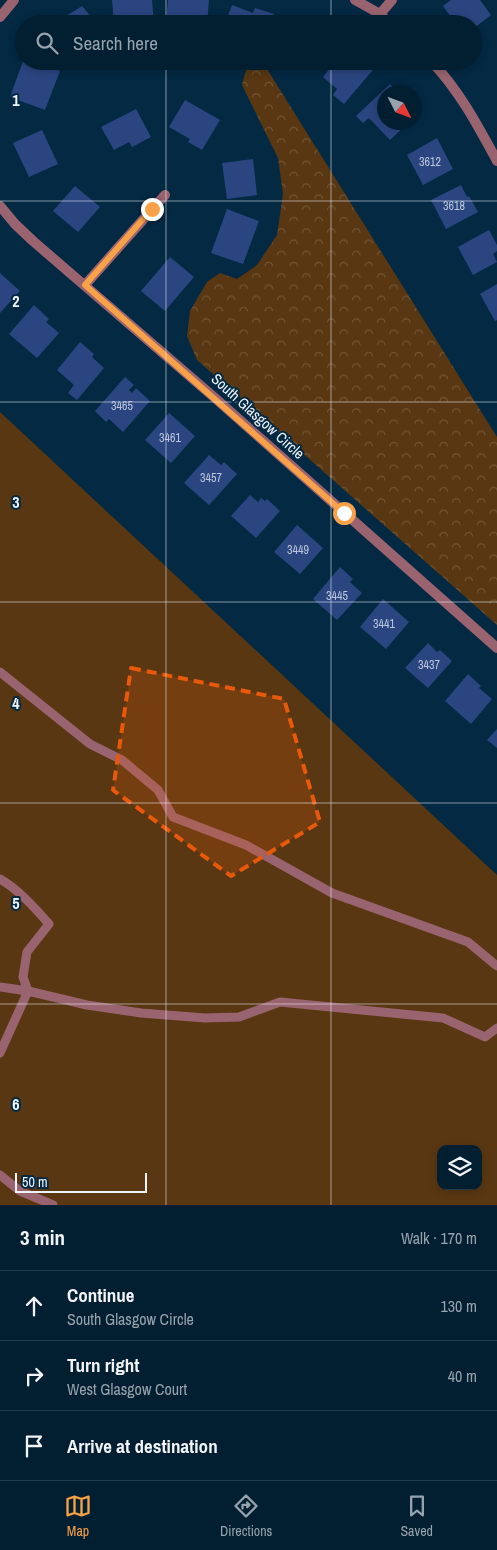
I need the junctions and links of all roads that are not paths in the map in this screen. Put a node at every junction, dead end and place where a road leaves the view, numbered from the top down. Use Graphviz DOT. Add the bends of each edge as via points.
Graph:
graph roads {
  1 [pos="14,0"];
  2 [pos="355,0"];
  3 [pos="392,0"];
  4 [pos="380,14"];
  5 [pos="0,17"];
  6 [pos="439,70"];
  7 [pos="497,161"];
  8 [pos="165,195"];
  9 [pos="0,206"];
  10 [pos="85,285"];
  11 [pos="497,648"];
  12 [pos="0,672"];
  13 [pos="0,879"];
  14 [pos="497,966"];
  15 [pos="0,987"];
  16 [pos="28,991"];
  17 [pos="497,1028"];
  18 [pos="0,1053"];
  19 [pos="0,1175"];
  20 [pos="53,1205"];
  1 -- 5 [label="street"];
  2 -- 4 [label="street"];
  3 -- 4 [label="street"];
  6 -- 7 [label="street" via="471,114"];
  8 -- 10 [label="street"];
  9 -- 10 [label="street, South Glasgow Circle" via="33,241"];
  10 -- 11 [label="street, South Glasgow Circle"];
  12 -- 14 [label="lane" via="90,744 122,760 158,790 173,817 246,845 332,893 468,942"];
  13 -- 16 [label="lane" via="49,924 27,952 23,977"];
  15 -- 16 [label="lane"];
  16 -- 17 [label="lane" via="86,1005 150,1014 239,1017 280,1002 443,1018 485,1037"];
  16 -- 18 [label="lane"];
  19 -- 20 [label="lane" via="20,1191"];
}
